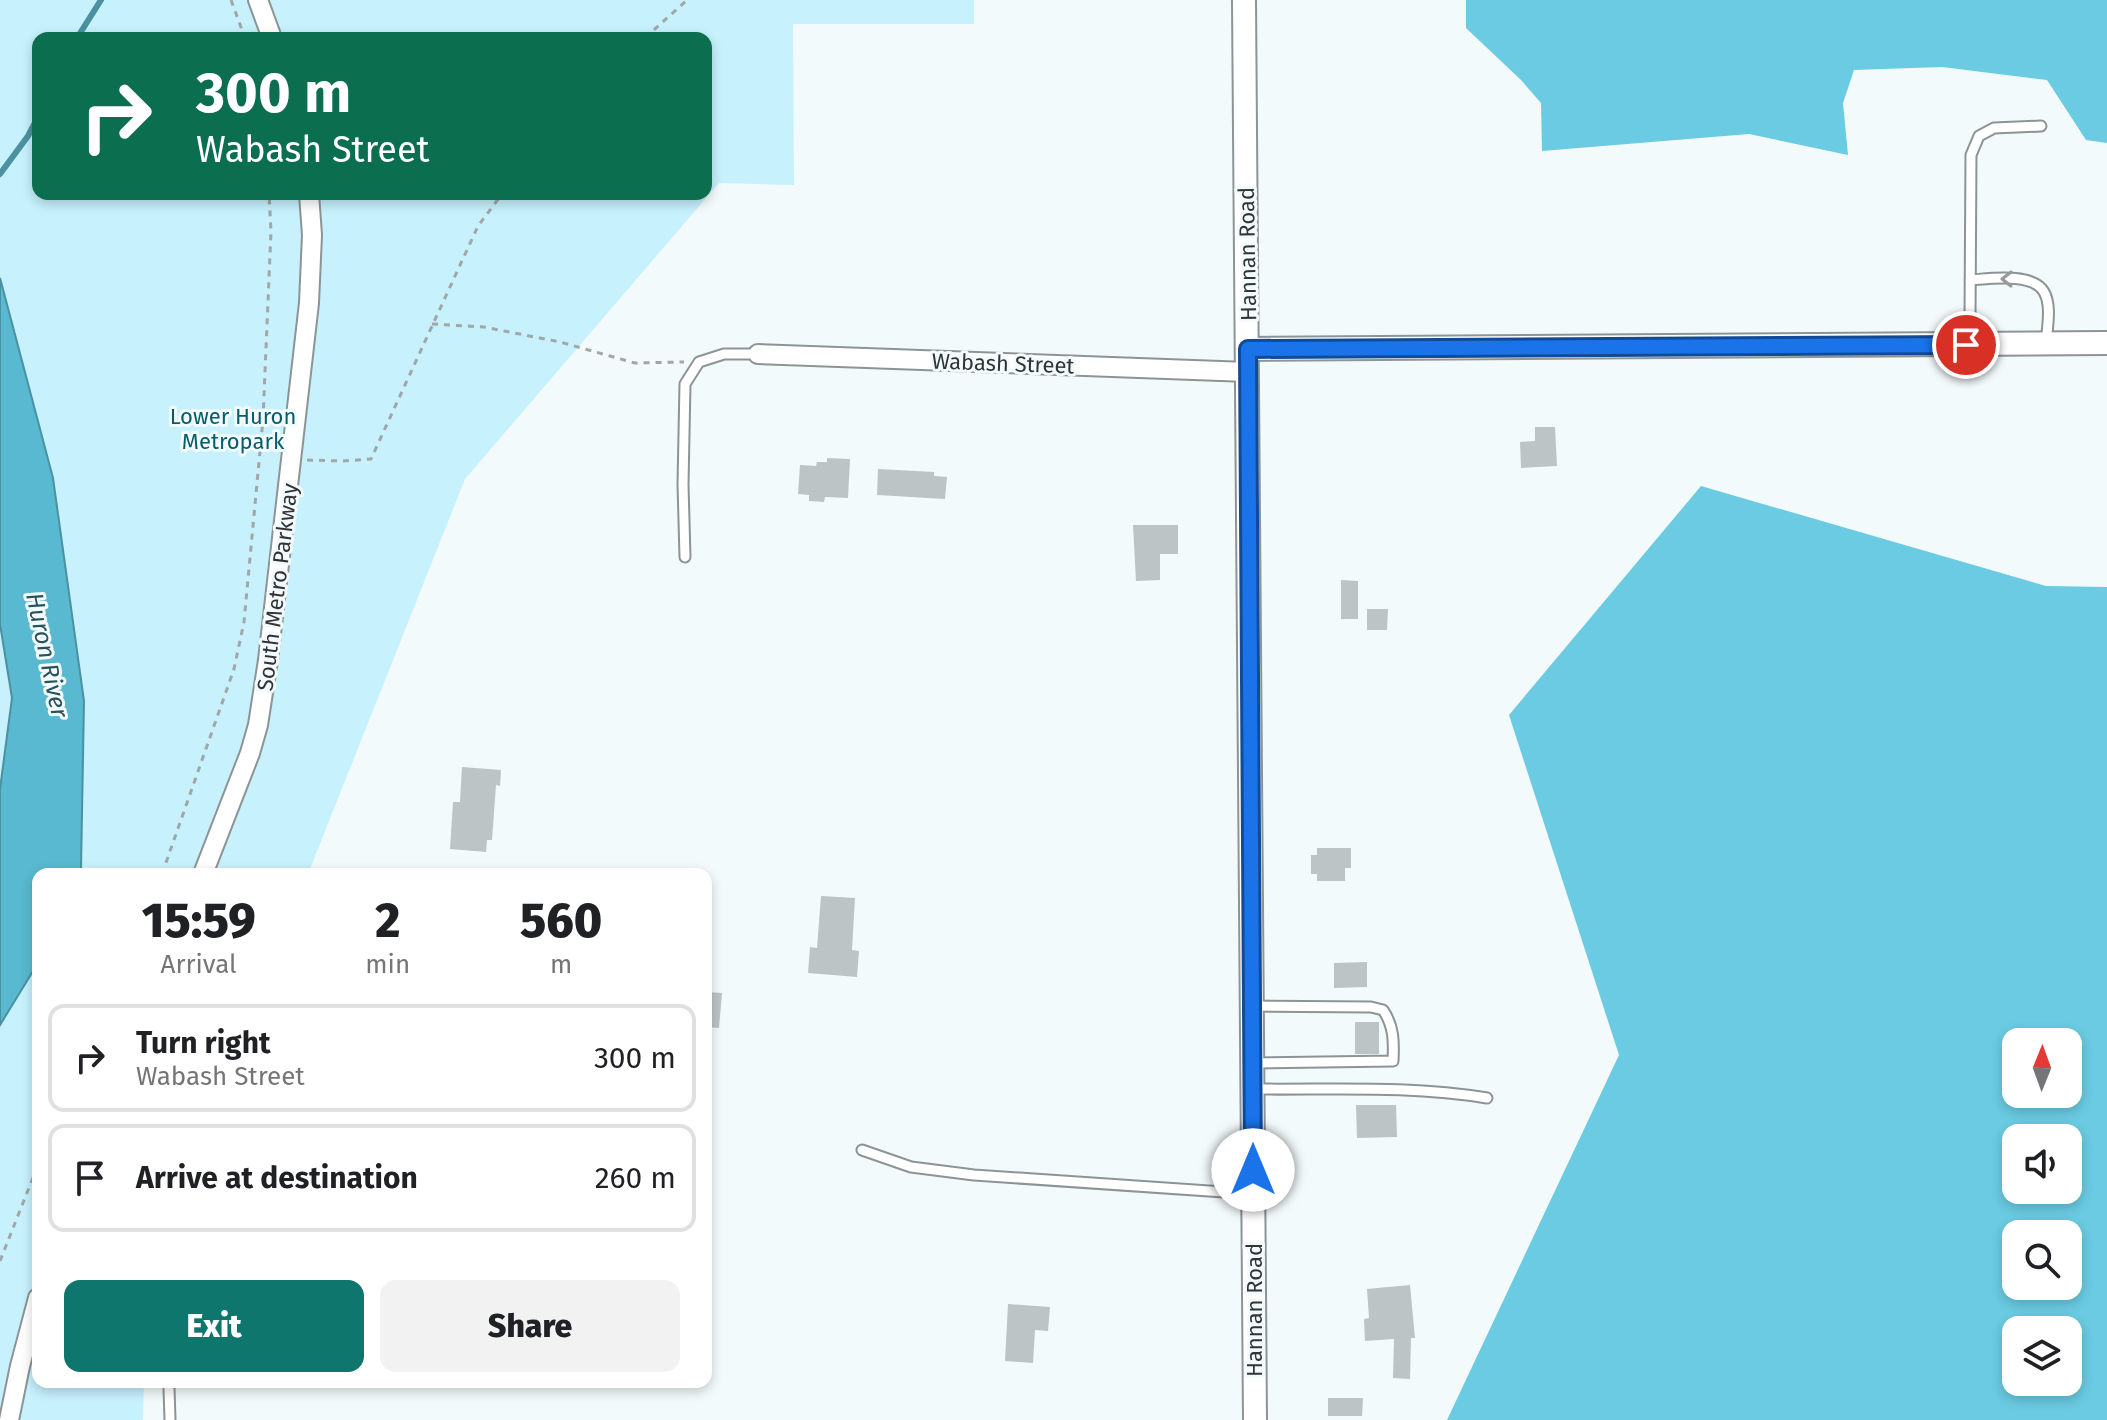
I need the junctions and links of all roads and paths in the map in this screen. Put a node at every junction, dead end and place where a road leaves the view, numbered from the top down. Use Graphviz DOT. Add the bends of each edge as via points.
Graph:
graph roads {
  1 [pos="231,0"];
  2 [pos="258,0"];
  3 [pos="687,0"];
  4 [pos="1244,0"];
  5 [pos="243,32"];
  6 [pos="270,32"];
  7 [pos="652,32"];
  8 [pos="2041,126"];
  9 [pos="269,200"];
  10 [pos="309,200"];
  11 [pos="498,200"];
  12 [pos="1970,280"];
  13 [pos="432,324"];
  14 [pos="2107,343"];
  15 [pos="2046,344"];
  16 [pos="1966,345"];
  17 [pos="758,354"];
  18 [pos="1248,360"];
  19 [pos="699,362"];
  20 [pos="259,457"];
  21 [pos="293,459"];
  22 [pos="685,557"];
  23 [pos="164,868"];
  24 [pos="205,868"];
  25 [pos="1253,1006"];
  26 [pos="1253,1063"];
  27 [pos="1253,1089"];
  28 [pos="1487,1098"];
  29 [pos="862,1150"];
  30 [pos="32,1180"];
  31 [pos="1253,1194"];
  32 [pos="0,1261"];
  33 [pos="32,1321"];
  34 [pos="169,1388"];
  35 [pos="9,1420"];
  36 [pos="170,1420"];
  37 [pos="1255,1420"];
  1 -- 5 [label="path"];
  2 -- 6 [label="street"];
  3 -- 7 [label="path"];
  4 -- 18 [label="street, Hannan Road"];
  8 -- 12 [label="lane" via="1994,128 1979,136 1971,155"];
  9 -- 20 [label="path"];
  10 -- 21 [label="street, South Metro Parkway" via="309,303"];
  11 -- 13 [label="path" via="478,226"];
  15 -- 12 [label="lane, one-way" via="2045,292 2035,283 2017,278"];
  12 -- 16 [label="lane"];
  13 -- 19 [label="path" via="500,330 635,363"];
  13 -- 21 [label="path" via="371,459"];
  14 -- 15 [label="street, Wabash Street"];
  15 -- 16 [label="street, Wabash Street"];
  16 -- 18 [label="street, Wabash Street"];
  17 -- 18 [label="street, Wabash Street"];
  17 -- 19 [label="lane" via="724,354"];
  18 -- 25 [label="street, Hannan Road"];
  19 -- 22 [label="lane" via="685,384"];
  20 -- 21 [label="path"];
  20 -- 23 [label="path" via="244,622 234,669"];
  21 -- 24 [label="street, South Metro Parkway" via="258,725"];
  25 -- 26 [label="street, Hannan Road"];
  25 -- 26 [label="lane" via="1383,1010 1394,1043 1393,1061"];
  26 -- 27 [label="street, Hannan Road"];
  27 -- 28 [label="lane" via="1443,1090"];
  27 -- 31 [label="street, Hannan Road"];
  29 -- 31 [label="lane" via="911,1167 974,1175"];
  30 -- 32 [label="path"];
  31 -- 37 [label="street, Hannan Road"];
  33 -- 35 [label="street"];
  34 -- 36 [label="lane"];
}
